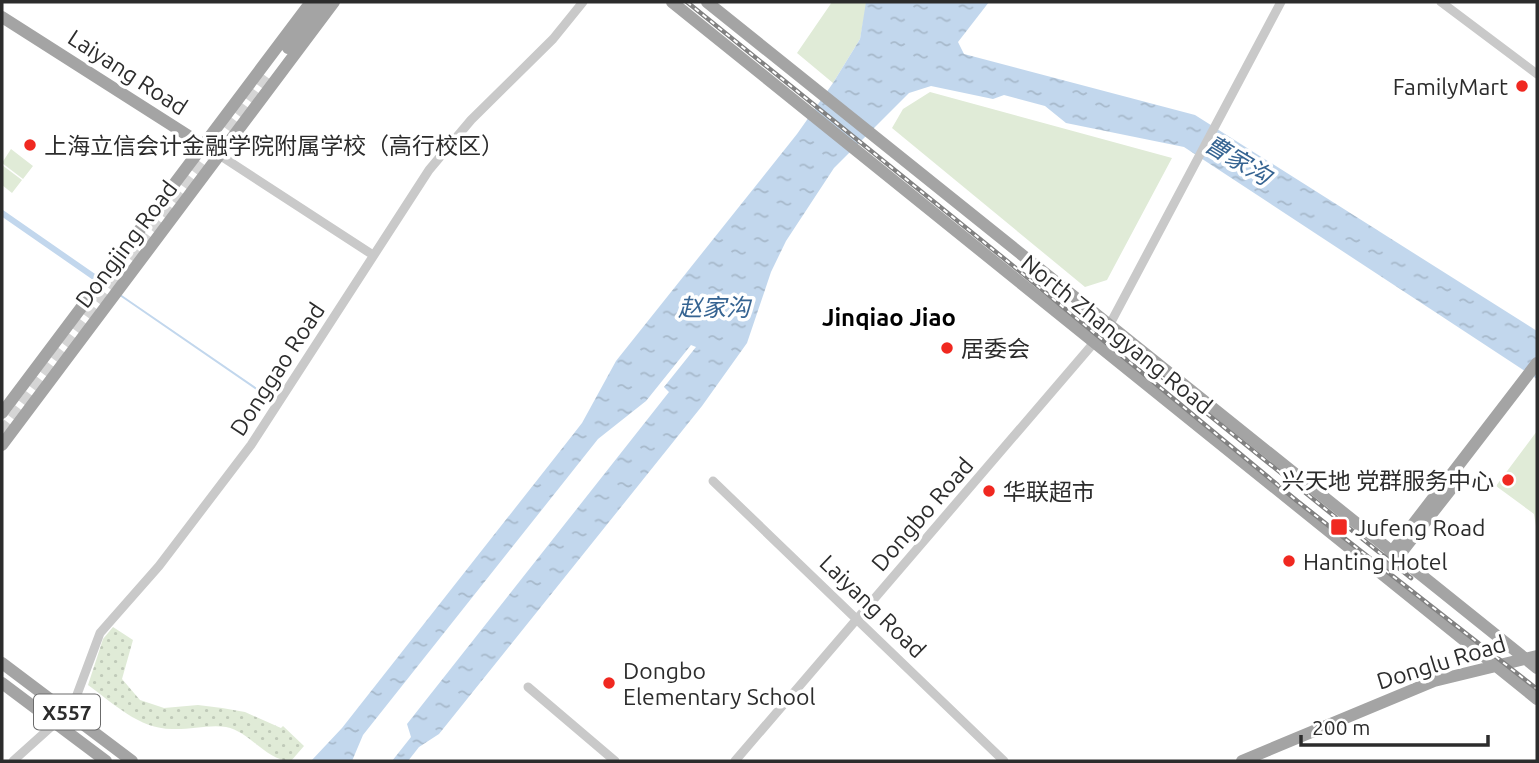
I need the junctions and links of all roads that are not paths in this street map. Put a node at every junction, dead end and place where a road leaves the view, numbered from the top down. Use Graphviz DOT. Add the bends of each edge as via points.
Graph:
graph roads {
  1 [pos="311,2"];
  2 [pos="323,2"];
  3 [pos="334,2"];
  4 [pos="583,2"];
  5 [pos="672,2"];
  6 [pos="707,2"];
  7 [pos="1281,2"];
  8 [pos="1441,2"];
  9 [pos="2,17"];
  10 [pos="1537,74"];
  11 [pos="267,77"];
  12 [pos="199,142"];
  13 [pos="219,155"];
  14 [pos="194,156"];
  15 [pos="373,255"];
  16 [pos="1110,324"];
  17 [pos="1096,343"];
  18 [pos="1537,363"];
  19 [pos="1537,374"];
  20 [pos="1518,394"];
  21 [pos="2,413"];
  22 [pos="2,421"];
  23 [pos="2,445"];
  24 [pos="713,481"];
  25 [pos="1395,556"];
  26 [pos="1382,573"];
  27 [pos="858,620"];
  28 [pos="1534,662"];
  29 [pos="2,663"];
  30 [pos="1500,667"];
  31 [pos="2,683"];
  32 [pos="528,687"];
  33 [pos="1537,699"];
  34 [pos="13,761"];
  35 [pos="106,761"];
  36 [pos="132,761"];
  37 [pos="615,761"];
  38 [pos="735,761"];
  39 [pos="1004,761"];
  40 [pos="1242,761"];
  41 [pos="1261,761"];
  1 -- 12 [label="main road, Dongjing Road"];
  2 -- 11 [label="main road"];
  3 -- 13 [label="main road, Dongjing Road"];
  4 -- 15 [label="street, Donggao Road" via="547,46 447,147"];
  5 -- 17 [label="main road, North Zhangyang Road"];
  6 -- 16 [label="main road, North Zhangyang Road"];
  7 -- 16 [label="street, Dongbo Road"];
  8 -- 10 [label="street"];
  9 -- 12 [label="main road, Laiyang Road"];
  12 -- 13 [label="street, Laiyang Road"];
  12 -- 14 [label="main road, Dongjing Road"];
  13 -- 15 [label="street, Laiyang Road"];
  13 -- 23 [label="main road, Dongjing Road"];
  14 -- 21 [label="main road, Dongjing Road"];
  14 -- 22 [label="main road"];
  15 -- 34 [label="street, Donggao Road" via="251,445 159,566 100,633 72,708"];
  16 -- 17 [label="street, Dongbo Road"];
  16 -- 25 [label="main road, North Zhangyang Road"];
  17 -- 26 [label="main road, North Zhangyang Road"];
  17 -- 27 [label="street, Dongbo Road"];
  18 -- 20 [label="main road"];
  19 -- 20 [label="main road"];
  20 -- 25 [label="main road"];
  24 -- 27 [label="street, Laiyang Road"];
  25 -- 26 [label="main road"];
  25 -- 28 [label="main road, North Zhangyang Road"];
  26 -- 30 [label="main road, North Zhangyang Road"];
  27 -- 38 [label="street, Dongbo Road"];
  27 -- 39 [label="street, Laiyang Road"];
  28 -- 30 [label="main road, Donglu Road"];
  29 -- 36 [label="main road, X557, bridge"];
  30 -- 33 [label="main road, North Zhangyang Road"];
  30 -- 40 [label="main road, Donglu Road" via="1412,689"];
  30 -- 41 [label="main road, Donglu Road" via="1415,696"];
  31 -- 35 [label="main road, X557, bridge"];
  32 -- 37 [label="street"];
}
